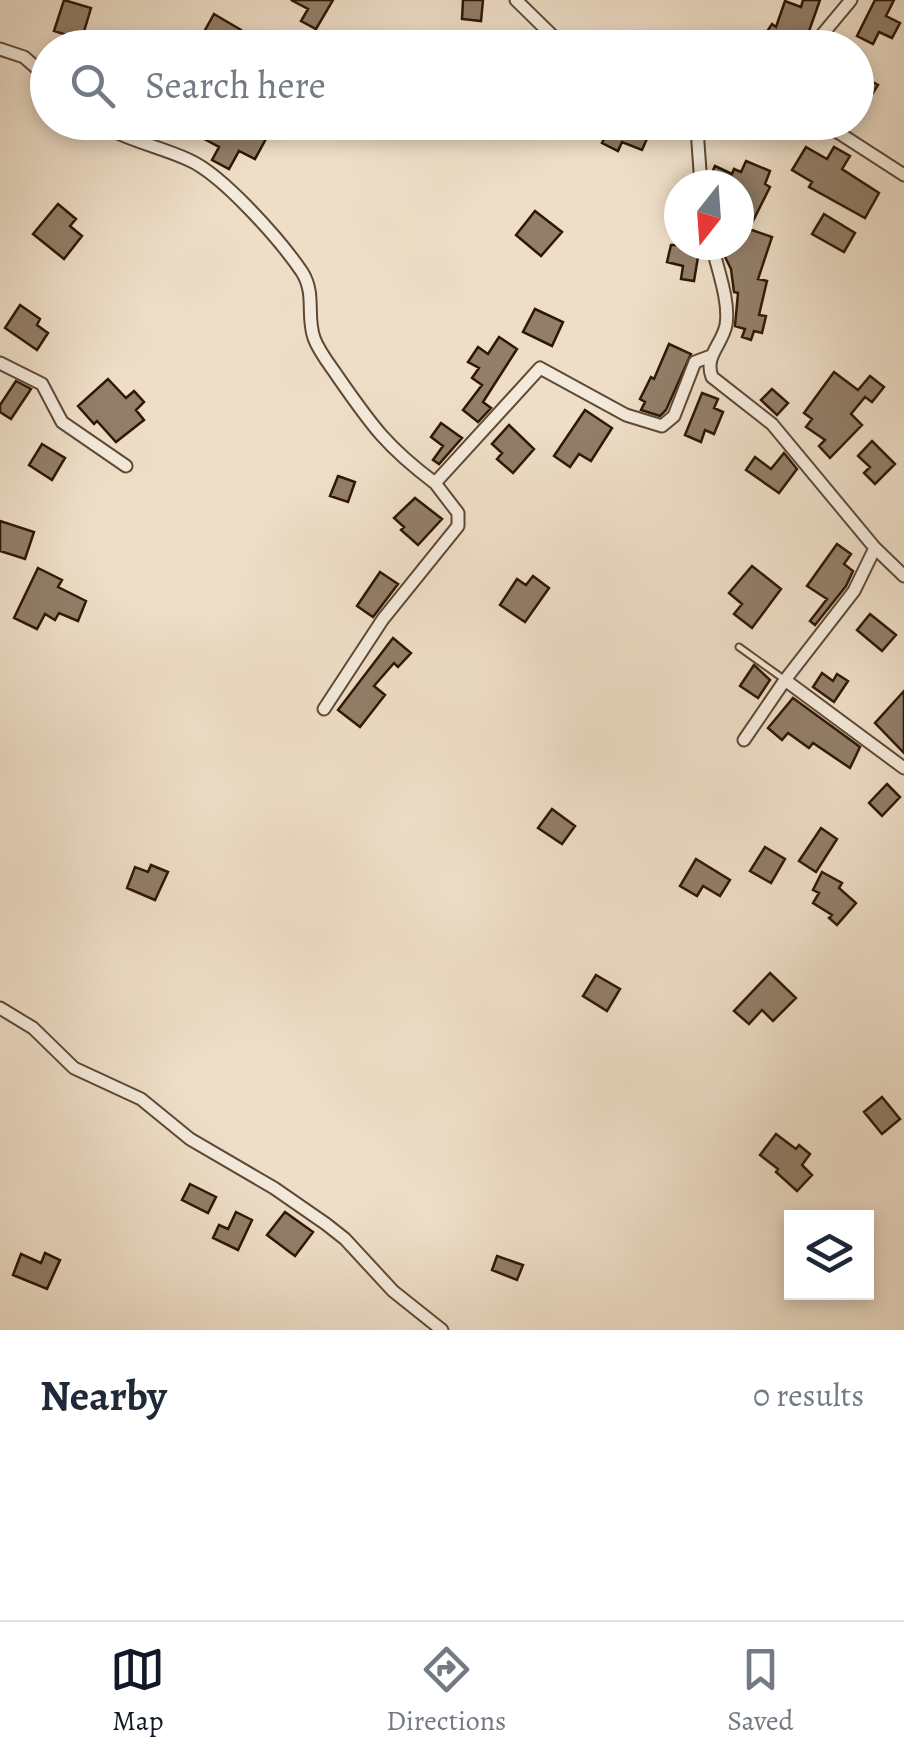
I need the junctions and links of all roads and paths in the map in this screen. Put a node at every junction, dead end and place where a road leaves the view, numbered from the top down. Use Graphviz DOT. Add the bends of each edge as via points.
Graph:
graph roads {
  1 [pos="516,0"];
  2 [pos="851,0"];
  3 [pos="546,30"];
  4 [pos="826,30"];
  5 [pos="0,49"];
  6 [pos="30,62"];
  7 [pos="132,140"];
  8 [pos="696,140"];
  9 [pos="850,140"];
  10 [pos="700,170"];
  11 [pos="904,174"];
  12 [pos="715,260"];
  13 [pos="711,356"];
  14 [pos="0,363"];
  15 [pos="126,466"];
  16 [pos="435,482"];
  17 [pos="875,548"];
  18 [pos="904,576"];
  19 [pos="739,647"];
  20 [pos="785,680"];
  21 [pos="324,709"];
  22 [pos="744,740"];
  23 [pos="904,768"];
  24 [pos="0,1008"];
  25 [pos="442,1330"];
  1 -- 3 [label="street"];
  2 -- 4 [label="street"];
  5 -- 6 [label="street"];
  7 -- 16 [label="street" via="191,160 221,181 286,252 308,282 319,349 378,435"];
  8 -- 10 [label="street"];
  9 -- 11 [label="street"];
  12 -- 13 [label="street" via="726,313"];
  13 -- 16 [label="street" via="695,362 674,416 662,426 626,415 540,368"];
  13 -- 17 [label="street" via="718,385 772,424"];
  14 -- 15 [label="street" via="42,384 62,422"];
  16 -- 21 [label="street" via="458,513 454,535 383,619"];
  17 -- 18 [label="street"];
  17 -- 20 [label="street" via="854,590"];
  19 -- 20 [label="lane"];
  20 -- 22 [label="street"];
  20 -- 23 [label="street"];
  24 -- 25 [label="street" via="44,1038 63,1061 141,1099 190,1140 326,1224"];
}
